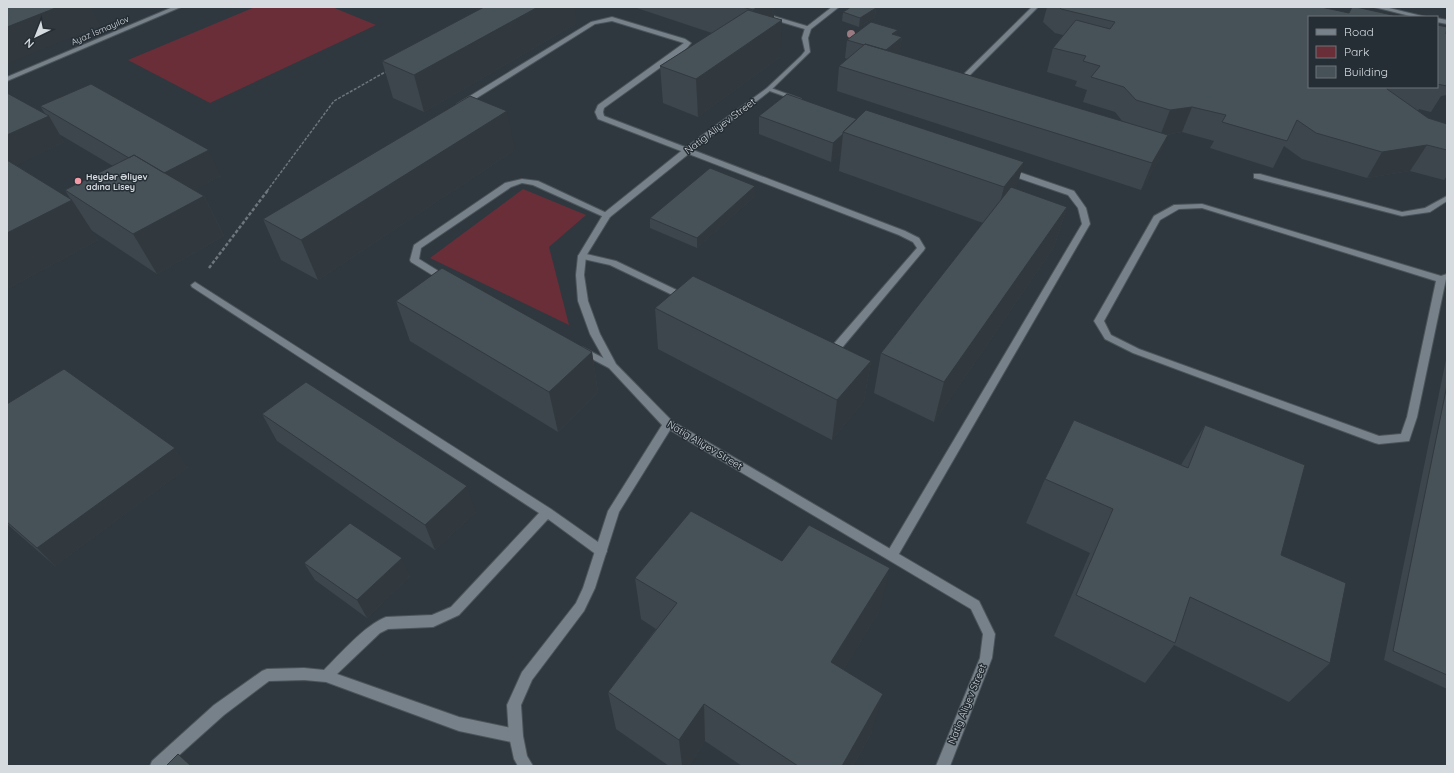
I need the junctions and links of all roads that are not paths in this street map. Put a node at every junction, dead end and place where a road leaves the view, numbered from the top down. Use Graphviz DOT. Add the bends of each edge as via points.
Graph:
graph roads {
  1 [pos="178,7"];
  2 [pos="836,7"];
  3 [pos="1035,7"];
  4 [pos="1377,7"];
  5 [pos="765,16"];
  6 [pos="1418,16"];
  7 [pos="808,28"];
  8 [pos="7,79"];
  9 [pos="769,89"];
  10 [pos="978,91"];
  11 [pos="807,102"];
  12 [pos="452,110"];
  13 [pos="688,150"];
  14 [pos="995,167"];
  15 [pos="1257,176"];
  16 [pos="1447,198"];
  17 [pos="607,215"];
  18 [pos="582,256"];
  19 [pos="1444,278"];
  20 [pos="453,283"];
  21 [pos="196,285"];
  22 [pos="696,303"];
  23 [pos="570,344"];
  24 [pos="823,359"];
  25 [pos="612,366"];
  26 [pos="668,424"];
  27 [pos="547,512"];
  28 [pos="601,551"];
  29 [pos="892,555"];
  30 [pos="326,676"];
  31 [pos="516,736"];
  32 [pos="157,766"];
  33 [pos="526,766"];
  34 [pos="943,766"];
  1 -- 8 [label="street, Ayaz İsmayılov"];
  2 -- 7 [label="street"];
  3 -- 10 [label="street" via="965,76 964,84"];
  4 -- 6 [label="street"];
  5 -- 7 [label="street"];
  7 -- 9 [label="street, Natig Aliyev Street" via="805,38 808,51"];
  9 -- 11 [label="street"];
  9 -- 13 [label="street, Natig Aliyev Street"];
  12 -- 13 [label="street" via="593,23 612,19 688,43 602,107 599,112 601,117"];
  13 -- 17 [label="street, Natig Aliyev Street"];
  13 -- 24 [label="street" via="916,240 921,248 838,347"];
  14 -- 29 [label="street" via="1071,193 1082,208 1086,224"];
  15 -- 16 [label="street" via="1402,214 1427,210"];
  17 -- 18 [label="street, Natig Aliyev Street"];
  17 -- 20 [label="street" via="536,183 522,181 508,185 417,247 414,260"];
  18 -- 22 [label="street" via="613,263"];
  18 -- 25 [label="street, Natig Aliyev Street" via="580,275 583,302 595,334"];
  19 -- 19 [label="street" via="1202,206 1177,207 1157,218 1099,321 1108,337 1136,351 1378,440 1405,438 1412,418"];
  21 -- 27 [label="street"];
  23 -- 25 [label="street"];
  25 -- 26 [label="street, Natig Aliyev Street"];
  26 -- 28 [label="street" via="614,510"];
  26 -- 29 [label="street, Natig Aliyev Street"];
  27 -- 28 [label="street"];
  27 -- 30 [label="street" via="455,610 433,622 386,623 376,629"];
  28 -- 31 [label="street" via="580,607 527,676 514,705"];
  29 -- 34 [label="street, Natig Aliyev Street" via="975,605 989,634 986,658"];
  30 -- 31 [label="street" via="459,724"];
  30 -- 32 [label="street" via="267,675 219,710"];
  31 -- 33 [label="street" via="521,759"];
}
